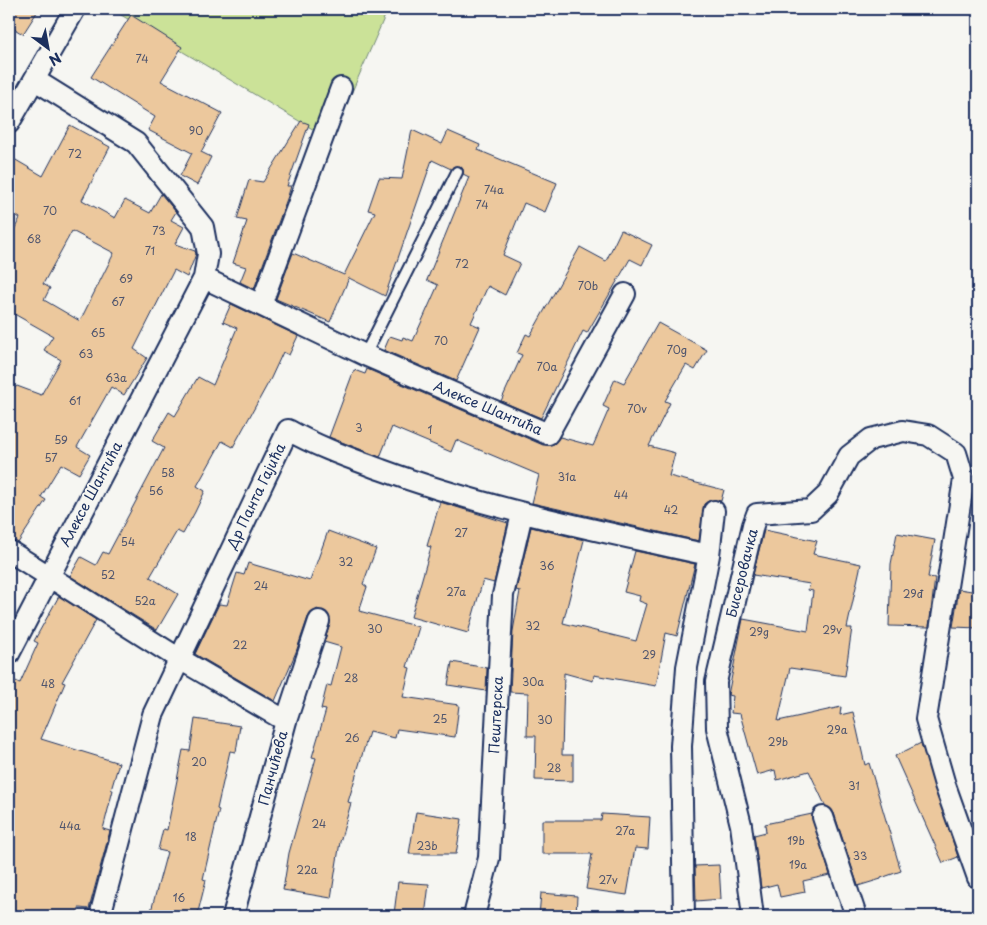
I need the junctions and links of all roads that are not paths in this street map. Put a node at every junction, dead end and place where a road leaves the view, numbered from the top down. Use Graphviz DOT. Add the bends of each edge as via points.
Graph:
graph roads {
  1 [pos="75,9"];
  2 [pos="35,80"];
  3 [pos="340,88"];
  4 [pos="9,123"];
  5 [pos="456,172"];
  6 [pos="204,278"];
  7 [pos="625,294"];
  8 [pos="261,305"];
  9 [pos="364,355"];
  10 [pos="714,511"];
  11 [pos="522,514"];
  12 [pos="9,551"];
  13 [pos="709,555"];
  14 [pos="48,577"];
  15 [pos="318,621"];
  16 [pos="9,654"];
  17 [pos="178,658"];
  18 [pos="286,721"];
  19 [pos="823,817"];
  20 [pos="978,878"];
  21 [pos="100,916"];
  22 [pos="233,916"];
  23 [pos="474,916"];
  24 [pos="684,916"];
  25 [pos="753,916"];
  26 [pos="856,916"];
  1 -- 2 [label="street"];
  2 -- 4 [label="street"];
  2 -- 6 [label="street, Алексе Шантића" via="136,143 202,227 208,254"];
  3 -- 8 [label="street"];
  5 -- 9 [label="lane"];
  6 -- 8 [label="street, Алексе Шантића"];
  6 -- 14 [label="street, Алексе Шантића"];
  7 -- 9 [label="street, Алексе Шантића" via="548,434"];
  8 -- 9 [label="street, Алексе Шантића"];
  10 -- 13 [label="street"];
  11 -- 13 [label="street"];
  11 -- 17 [label="street, Др Панта Гајића" via="413,482 317,446 288,430"];
  11 -- 23 [label="street, Пештерска" via="503,595 488,858"];
  12 -- 14 [label="street"];
  13 -- 24 [label="street" via="686,667 682,746"];
  14 -- 16 [label="street, Алексе Шантића"];
  14 -- 17 [label="street"];
  15 -- 18 [label="street, Панчићева"];
  17 -- 18 [label="street"];
  17 -- 21 [label="street, Др Панта Гајића" via="153,715"];
  18 -- 22 [label="street, Панчићева"];
  19 -- 26 [label="street"];
  20 -- 25 [label="street, Бисеровачка" via="926,719 964,478 956,453 928,435 904,431 871,439 849,456 828,494 810,510 757,514 716,682 717,728 741,825"];
}
